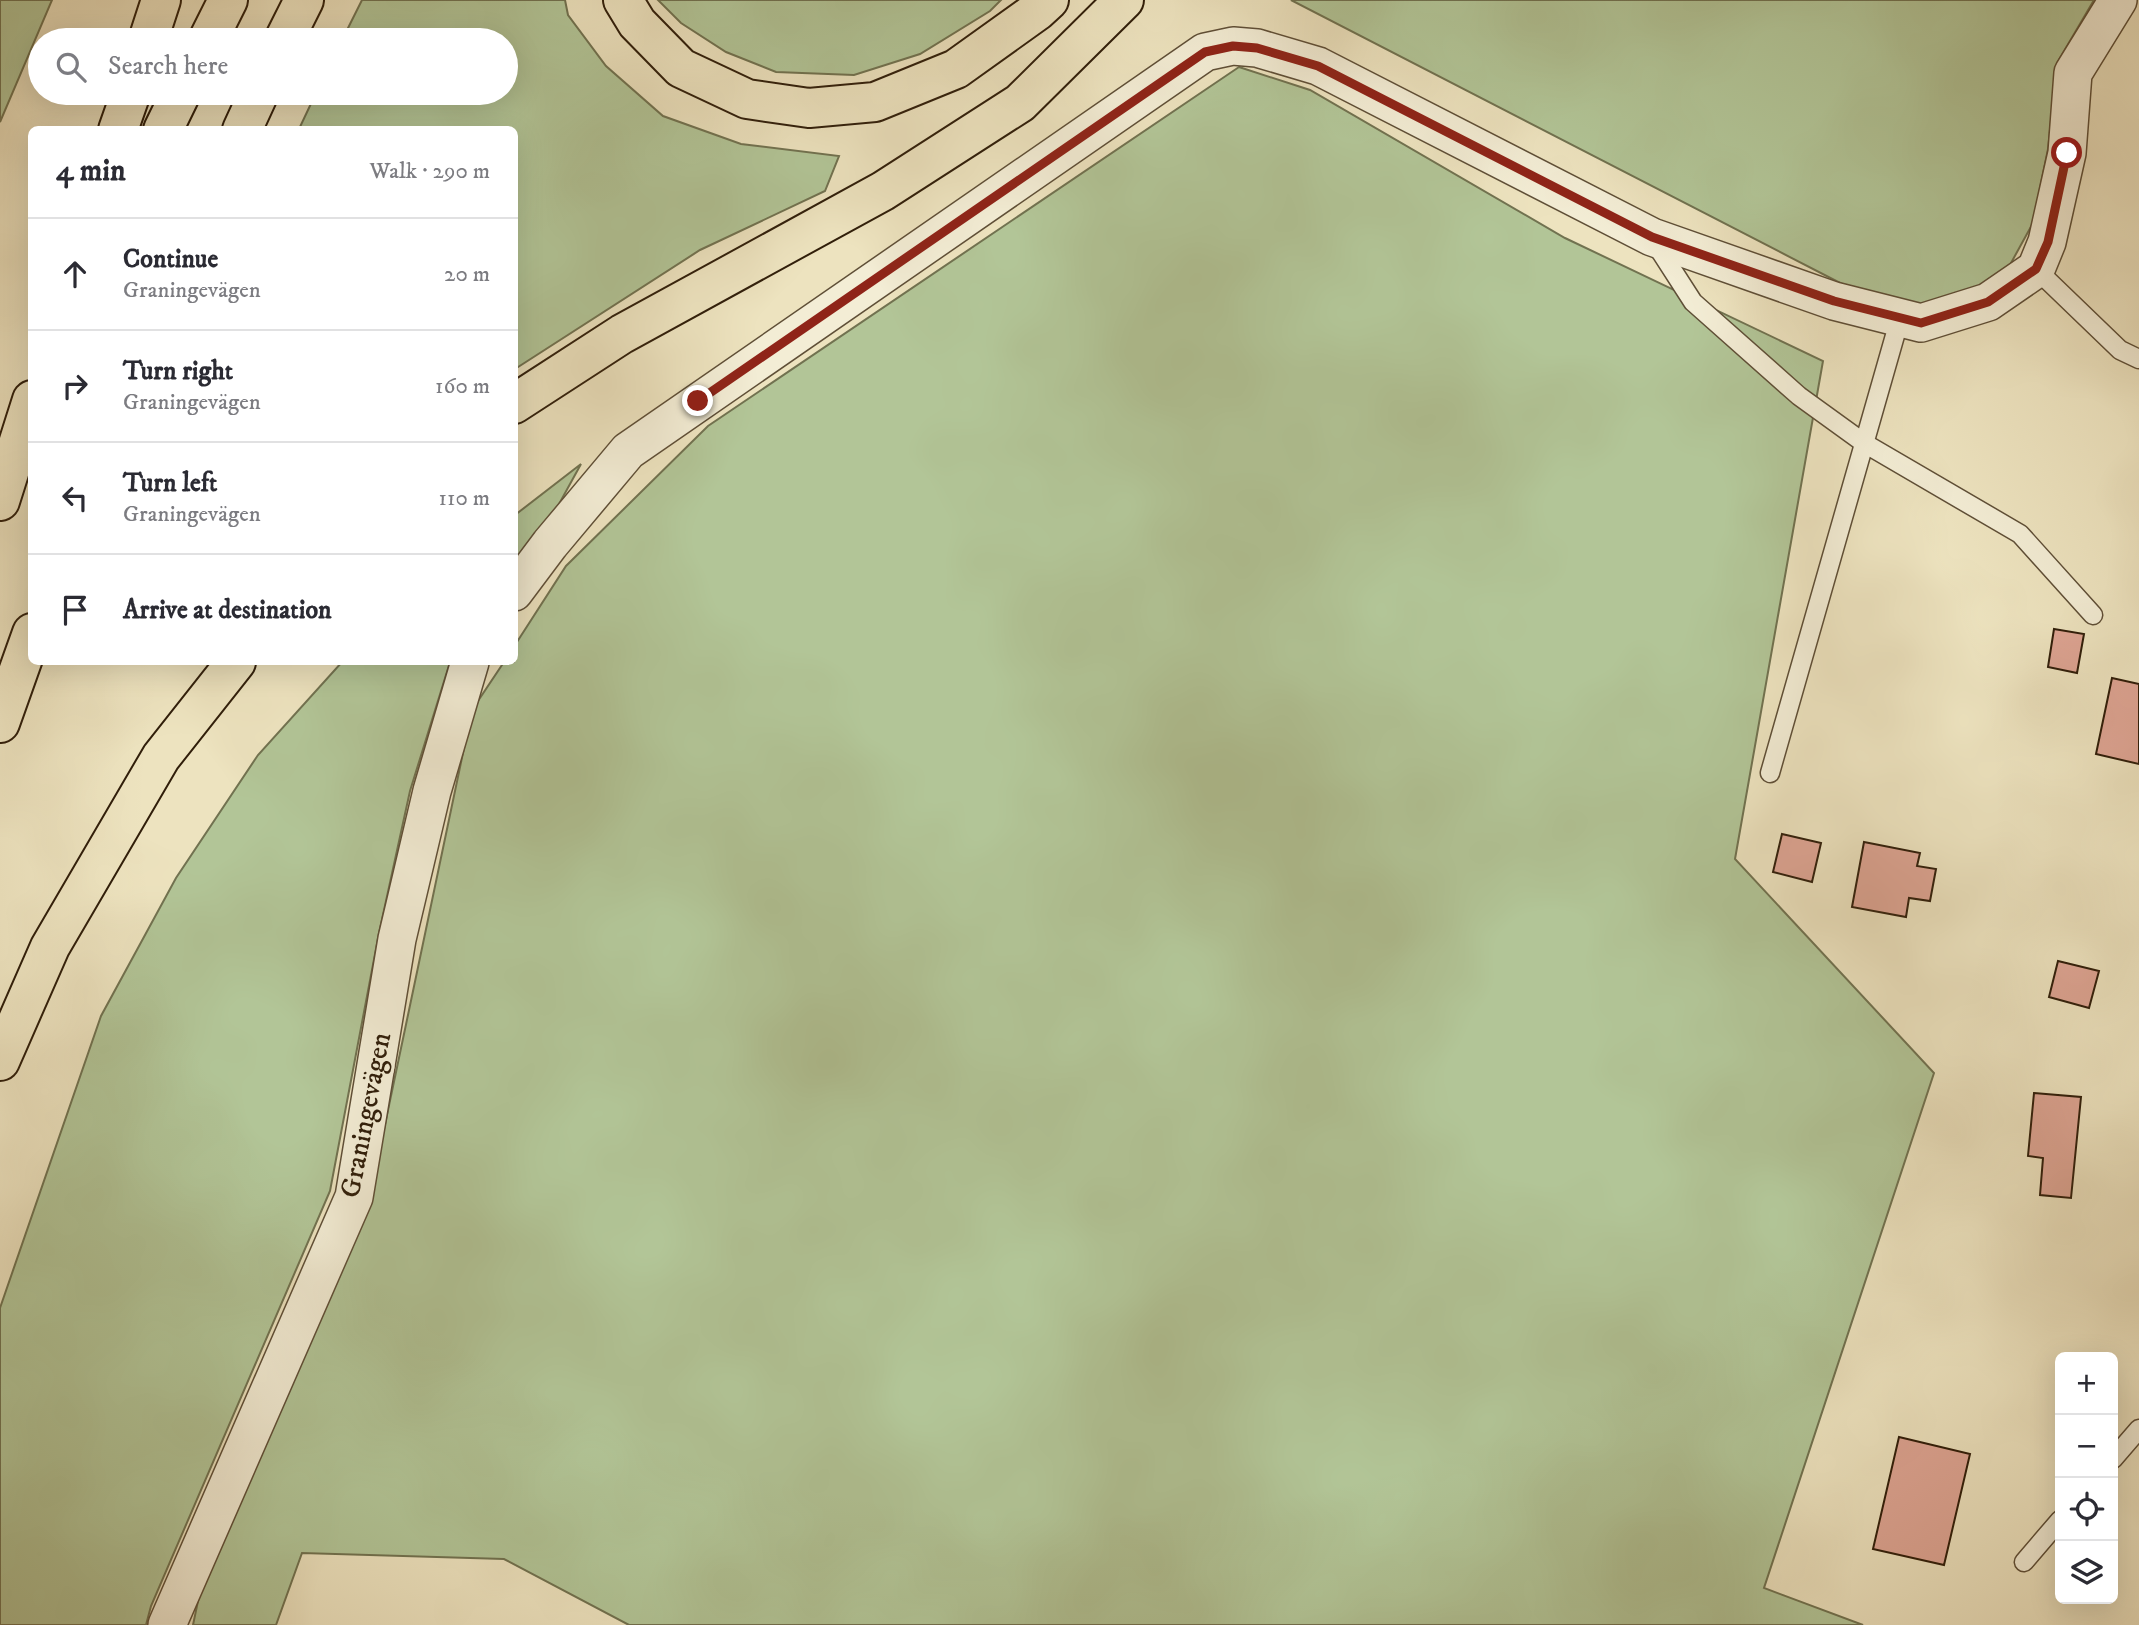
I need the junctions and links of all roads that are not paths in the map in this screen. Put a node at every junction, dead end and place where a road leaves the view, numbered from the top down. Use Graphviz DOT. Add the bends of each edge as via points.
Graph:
graph roads {
  1 [pos="161,0"];
  2 [pos="228,0"];
  3 [pos="304,0"];
  4 [pos="623,0"];
  5 [pos="1049,0"];
  6 [pos="1124,0"];
  7 [pos="2118,0"];
  8 [pos="152,28"];
  9 [pos="214,28"];
  10 [pos="290,28"];
  11 [pos="127,105"];
  12 [pos="175,105"];
  13 [pos="253,105"];
  14 [pos="119,126"];
  15 [pos="165,126"];
  16 [pos="244,126"];
  17 [pos="1652,237"];
  18 [pos="2036,269"];
  19 [pos="1900,318"];
  20 [pos="2139,359"];
  21 [pos="518,401"];
  22 [pos="28,413"];
  23 [pos="1864,443"];
  24 [pos="28,444"];
  25 [pos="0,501"];
  26 [pos="0,517"];
  27 [pos="518,587"];
  28 [pos="2093,615"];
  29 [pos="28,644"];
  30 [pos="234,665"];
  31 [pos="469,665"];
  32 [pos="0,723"];
  33 [pos="1770,773"];
  34 [pos="0,1061"];
  35 [pos="2139,1429"];
  36 [pos="2118,1453"];
  37 [pos="2055,1526"];
  38 [pos="2024,1562"];
  39 [pos="167,1625"];
  1 -- 8 [label="highway"];
  2 -- 9 [label="highway"];
  3 -- 10 [label="highway"];
  4 -- 5 [label="highway" via="637,23 681,68 747,99 809,108 875,102 956,69"];
  6 -- 21 [label="highway" via="1020,103 883,191 622,334"];
  7 -- 18 [label="street" via="2073,73 2067,153 2048,242"];
  11 -- 14 [label="highway"];
  12 -- 15 [label="highway"];
  13 -- 16 [label="highway"];
  17 -- 19 [label="street" via="1834,301"];
  17 -- 23 [label="lane" via="1693,302 1799,396"];
  17 -- 27 [label="street" via="1318,66 1257,48 1233,46 1205,52 628,450"];
  18 -- 19 [label="street" via="1988,302 1921,323"];
  18 -- 20 [label="lane" via="2120,350"];
  19 -- 23 [label="lane"];
  22 -- 25 [label="highway"];
  23 -- 28 [label="lane" via="2020,534"];
  23 -- 33 [label="lane"];
  24 -- 26 [label="highway"];
  29 -- 32 [label="highway"];
  30 -- 34 [label="highway" via="154,769 51,947"];
  31 -- 39 [label="street, Graningevägen" via="432,791 397,939 354,1197"];
  35 -- 36 [label="lane"];
  37 -- 38 [label="lane"];
}
